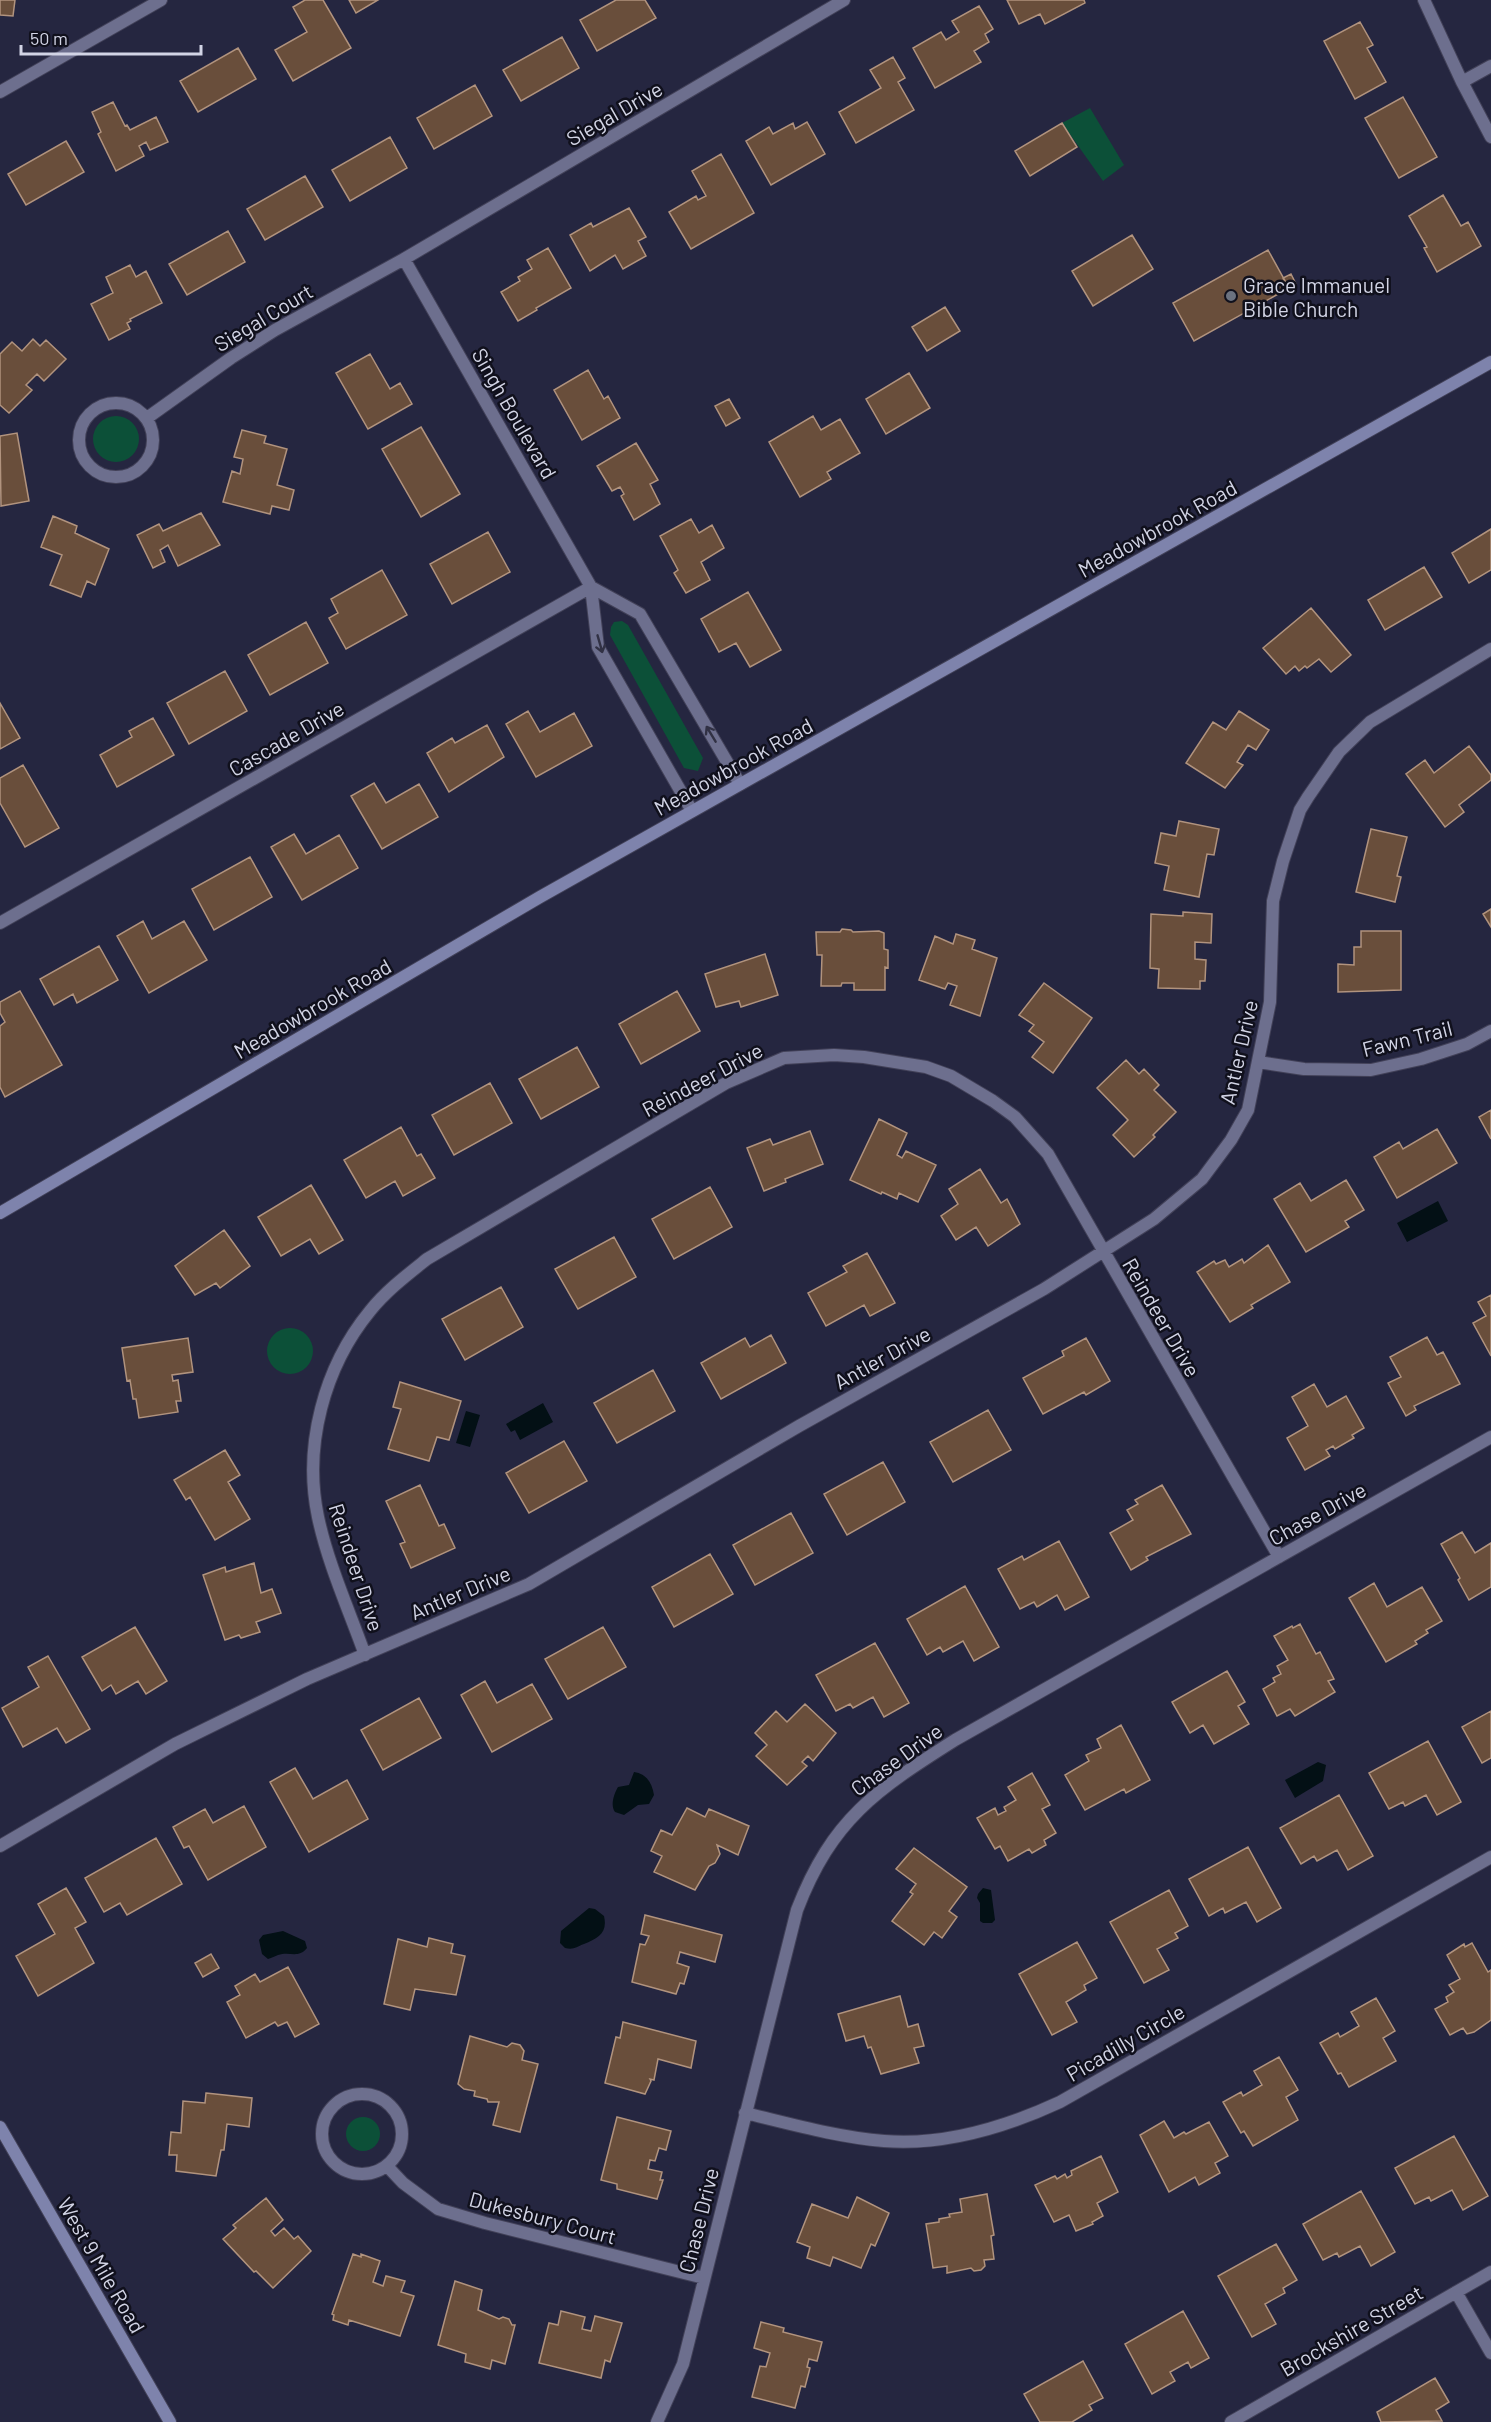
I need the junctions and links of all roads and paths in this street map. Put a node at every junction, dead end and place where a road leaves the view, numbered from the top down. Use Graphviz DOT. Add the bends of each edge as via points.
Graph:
graph roads {
  1 [pos="161,0"];
  2 [pos="844,0"];
  3 [pos="1424,0"];
  4 [pos="1491,66"];
  5 [pos="1462,82"];
  6 [pos="0,92"];
  7 [pos="1491,137"];
  8 [pos="404,259"];
  9 [pos="1491,362"];
  10 [pos="147,418"];
  11 [pos="591,587"];
  12 [pos="1491,649"];
  13 [pos="740,784"];
  14 [pos="692,811"];
  15 [pos="0,923"];
  16 [pos="1491,1031"];
  17 [pos="1258,1062"];
  18 [pos="0,1213"];
  19 [pos="1102,1251"];
  20 [pos="1491,1437"];
  21 [pos="1279,1557"];
  22 [pos="365,1655"];
  23 [pos="0,1846"];
  24 [pos="1491,1857"];
  25 [pos="745,2113"];
  26 [pos="0,2127"];
  27 [pos="387,2166"];
  28 [pos="1491,2272"];
  29 [pos="704,2278"];
  30 [pos="1456,2292"];
  31 [pos="1491,2353"];
  32 [pos="171,2422"];
  33 [pos="657,2422"];
  34 [pos="1231,2422"];
  1 -- 6 [label="street"];
  2 -- 8 [label="street, Siegal Drive"];
  3 -- 5 [label="street"];
  4 -- 5 [label="street"];
  5 -- 7 [label="street"];
  8 -- 10 [label="street, Siegal Court" via="275,330"];
  8 -- 11 [label="street, Singh Boulevard"];
  9 -- 13 [label="street, Meadowbrook Road"];
  10 -- 10 [label="street" via="119,402 98,407 89,414 82,424 79,447 91,468 107,476 125,476 145,464 154,441"];
  13 -- 11 [label="street, one-way" via="640,614"];
  11 -- 14 [label="street, Singh Boulevard, one-way" via="598,647"];
  11 -- 15 [label="street, Cascade Drive"];
  12 -- 17 [label="street, Antler Drive" via="1370,722 1339,752 1300,810 1273,901 1270,1002"];
  13 -- 14 [label="street, Meadowbrook Road"];
  14 -- 18 [label="street, Meadowbrook Road"];
  16 -- 17 [label="street, Fawn Trail" via="1467,1044 1421,1059 1371,1070 1304,1069"];
  17 -- 19 [label="street, Antler Drive" via="1248,1110 1202,1179 1154,1219"];
  19 -- 21 [label="street, Reindeer Drive"];
  19 -- 22 [label="street, Antler Drive" via="1044,1289 809,1420 529,1584"];
  19 -- 22 [label="street, Reindeer Drive" via="1048,1154 1015,1117 951,1076 926,1066 834,1055 784,1058 726,1083 427,1259 384,1295 349,1340 333,1373 316,1427 314,1491 322,1537"];
  20 -- 21 [label="street, Chase Drive"];
  21 -- 25 [label="street, Chase Drive" via="955,1740 860,1807 818,1862 797,1910"];
  22 -- 23 [label="street, Antler Drive" via="175,1744"];
  24 -- 25 [label="street, Picadilly Circle" via="1060,2102 1019,2120 953,2137 885,2141"];
  25 -- 29 [label="street, Chase Drive"];
  26 -- 32 [label="street, West 9 Mile Road"];
  27 -- 27 [label="street" via="401,2145 402,2127 396,2110 377,2096 365,2093 348,2096 332,2106 325,2117 323,2144 337,2166 362,2175"];
  27 -- 29 [label="street, Dukesbury Court" via="438,2209"];
  28 -- 30 [label="street, Brockshire Street"];
  29 -- 33 [label="street, Chase Drive" via="682,2364"];
  30 -- 31 [label="street"];
  30 -- 34 [label="street, Brockshire Street"];
}
